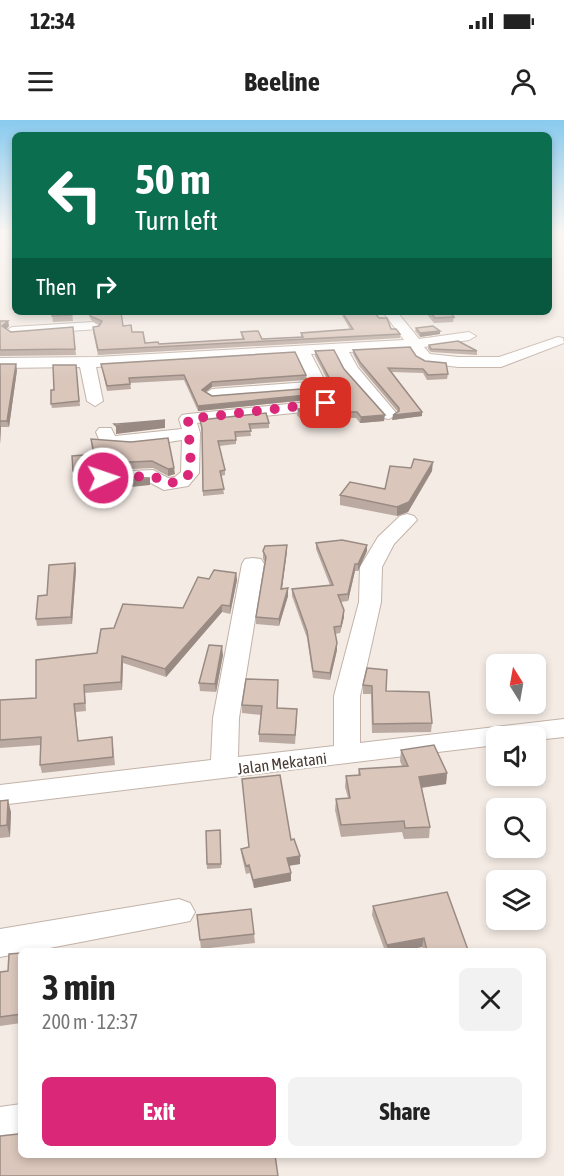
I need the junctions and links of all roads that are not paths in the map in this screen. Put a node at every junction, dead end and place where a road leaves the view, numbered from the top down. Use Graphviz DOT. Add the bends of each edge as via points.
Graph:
graph roads {
  1 [pos="393,315"];
  2 [pos="92,319"];
  3 [pos="12,331"];
  4 [pos="469,336"];
  5 [pos="558,341"];
  6 [pos="415,344"];
  7 [pos="340,349"];
  8 [pos="302,351"];
  9 [pos="92,362"];
  10 [pos="0,363"];
  11 [pos="319,386"];
  12 [pos="212,394"];
  13 [pos="95,401"];
  14 [pos="389,414"];
  15 [pos="105,432"];
  16 [pos="191,433"];
  17 [pos="96,462"];
  18 [pos="407,520"];
  19 [pos="253,564"];
  20 [pos="564,728"];
  21 [pos="347,755"];
  22 [pos="227,769"];
  23 [pos="0,795"];
  24 [pos="180,912"];
  25 [pos="0,944"];
  26 [pos="18,1123"];
  27 [pos="0,1126"];
  1 -- 6 [label="street"];
  2 -- 3 [label="street"];
  2 -- 9 [label="street"];
  4 -- 6 [label="street"];
  5 -- 6 [label="street" via="490,363 426,358"];
  6 -- 7 [label="street"];
  7 -- 8 [label="street"];
  7 -- 14 [label="street" via="351,370"];
  8 -- 9 [label="street"];
  8 -- 11 [label="street"];
  9 -- 10 [label="street"];
  9 -- 13 [label="street"];
  11 -- 12 [label="street"];
  11 -- 16 [label="street" via="329,400 323,405 188,419"];
  15 -- 16 [label="street" via="107,440 117,442"];
  16 -- 17 [label="street" via="190,473 181,482 164,484 153,476 103,478"];
  18 -- 21 [label="street" via="385,541 371,567 370,602 347,696"];
  19 -- 22 [label="street" via="226,718"];
  20 -- 21 [label="street, Jalan Mekatani"];
  21 -- 22 [label="street, Jalan Mekatani"];
  22 -- 23 [label="street, Jalan Mekatani"];
  24 -- 25 [label="street"];
  26 -- 27 [label="street"];
}
